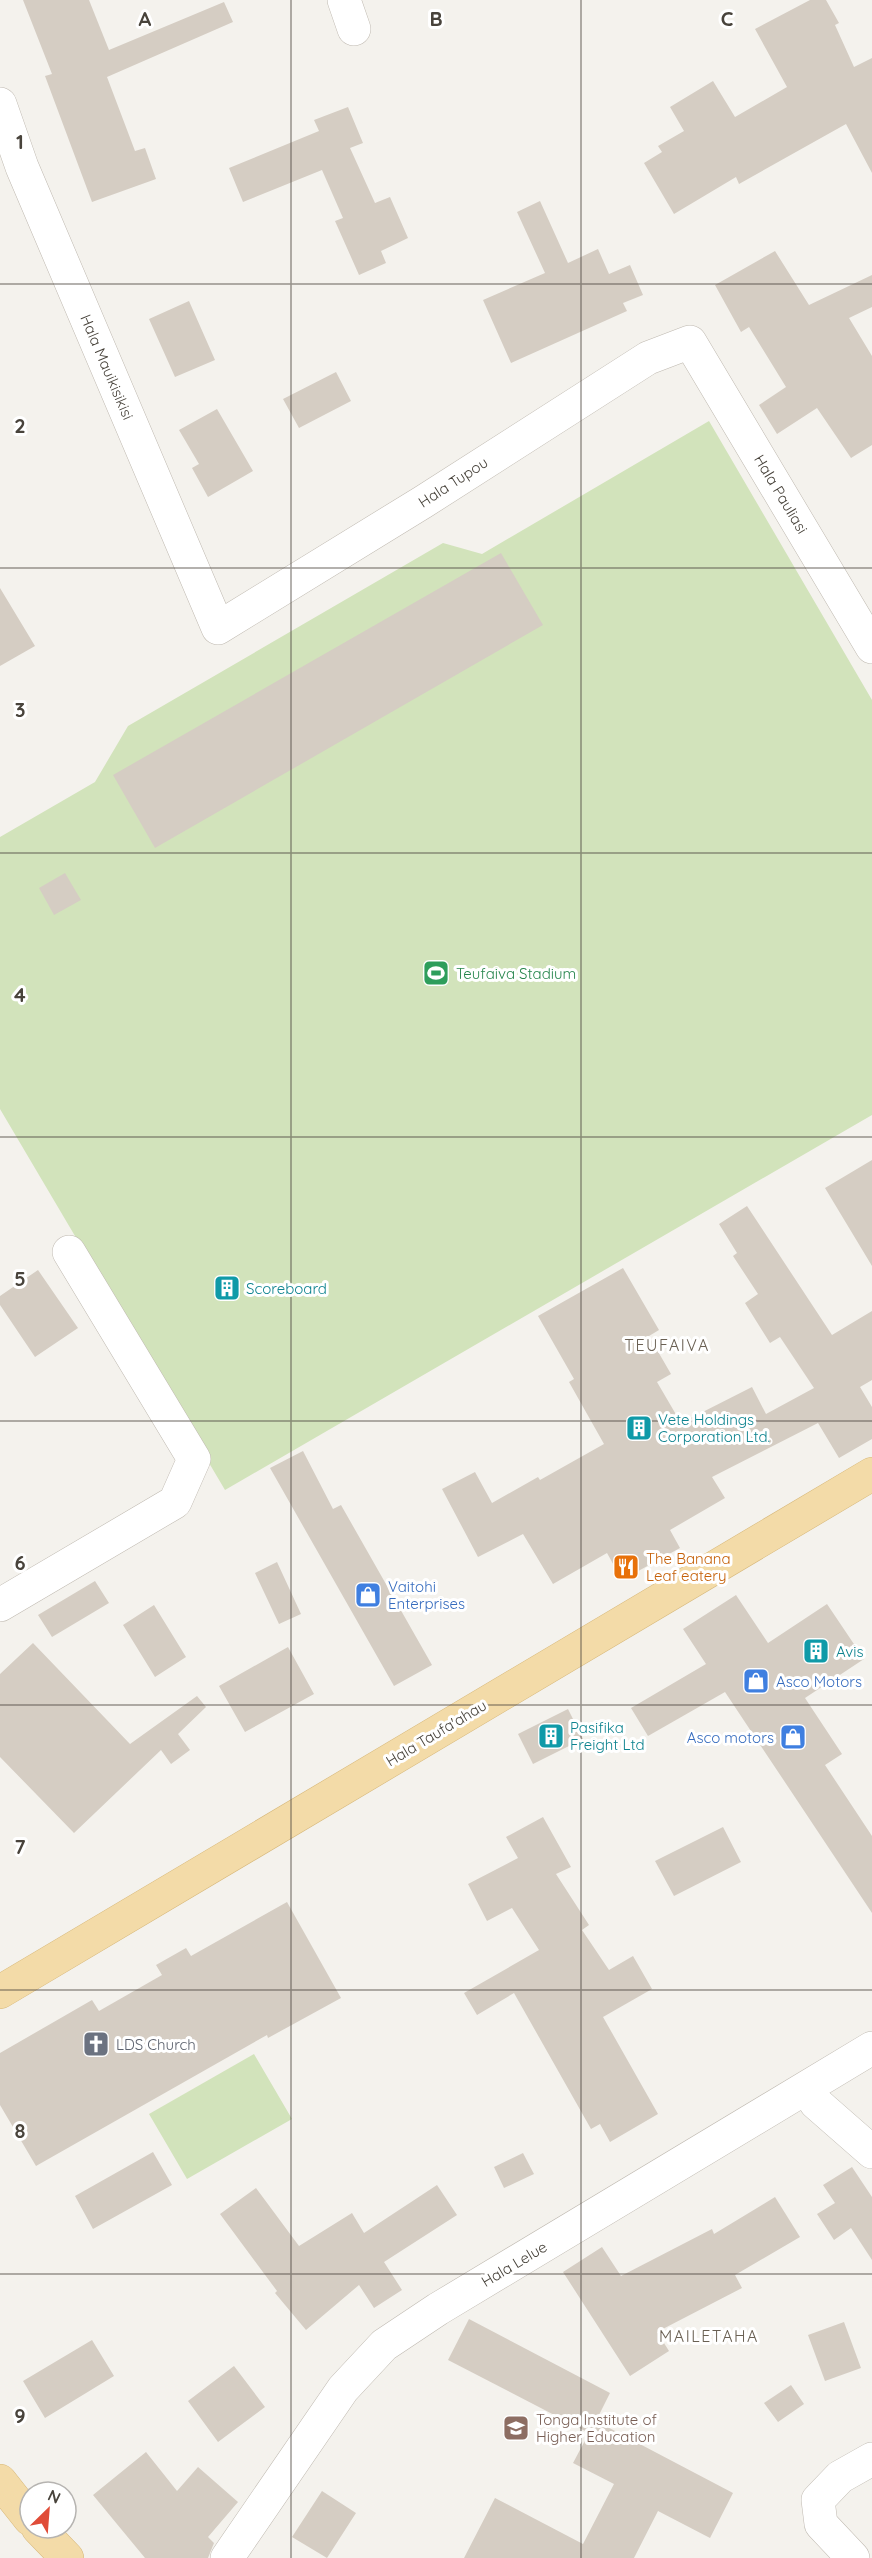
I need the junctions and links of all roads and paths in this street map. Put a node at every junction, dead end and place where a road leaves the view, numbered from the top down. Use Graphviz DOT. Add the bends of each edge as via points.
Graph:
graph roads {
  1 [pos="0,104"];
  2 [pos="690,342"];
  3 [pos="218,628"];
  4 [pos="872,647"];
  5 [pos="69,1252"];
  6 [pos="872,1474"];
  7 [pos="0,1605"];
  8 [pos="0,1992"];
  9 [pos="872,2048"];
  10 [pos="806,2088"];
  11 [pos="872,2152"];
  12 [pos="872,2459"];
  13 [pos="0,2481"];
  14 [pos="18,2503"];
  15 [pos="50,2540"];
  16 [pos="67,2558"];
  17 [pos="227,2558"];
  18 [pos="853,2558"];
  1 -- 3 [label="street, Hala Mauikisikisi" via="22,167"];
  2 -- 3 [label="street, Hala Tupou" via="648,358"];
  2 -- 4 [label="street, Hala Pauliasi"];
  5 -- 7 [label="street" via="194,1459 176,1502"];
  6 -- 8 [label="main road, Hala Taufa'ahau"];
  9 -- 10 [label="street, Hala Lelue"];
  10 -- 11 [label="street" via="816,2103"];
  10 -- 17 [label="street, Hala Lelue" via="384,2345 343,2389"];
  12 -- 18 [label="street" via="840,2477 818,2500 820,2524"];
  13 -- 14 [label="main road"];
  15 -- 16 [label="main road"];
}
